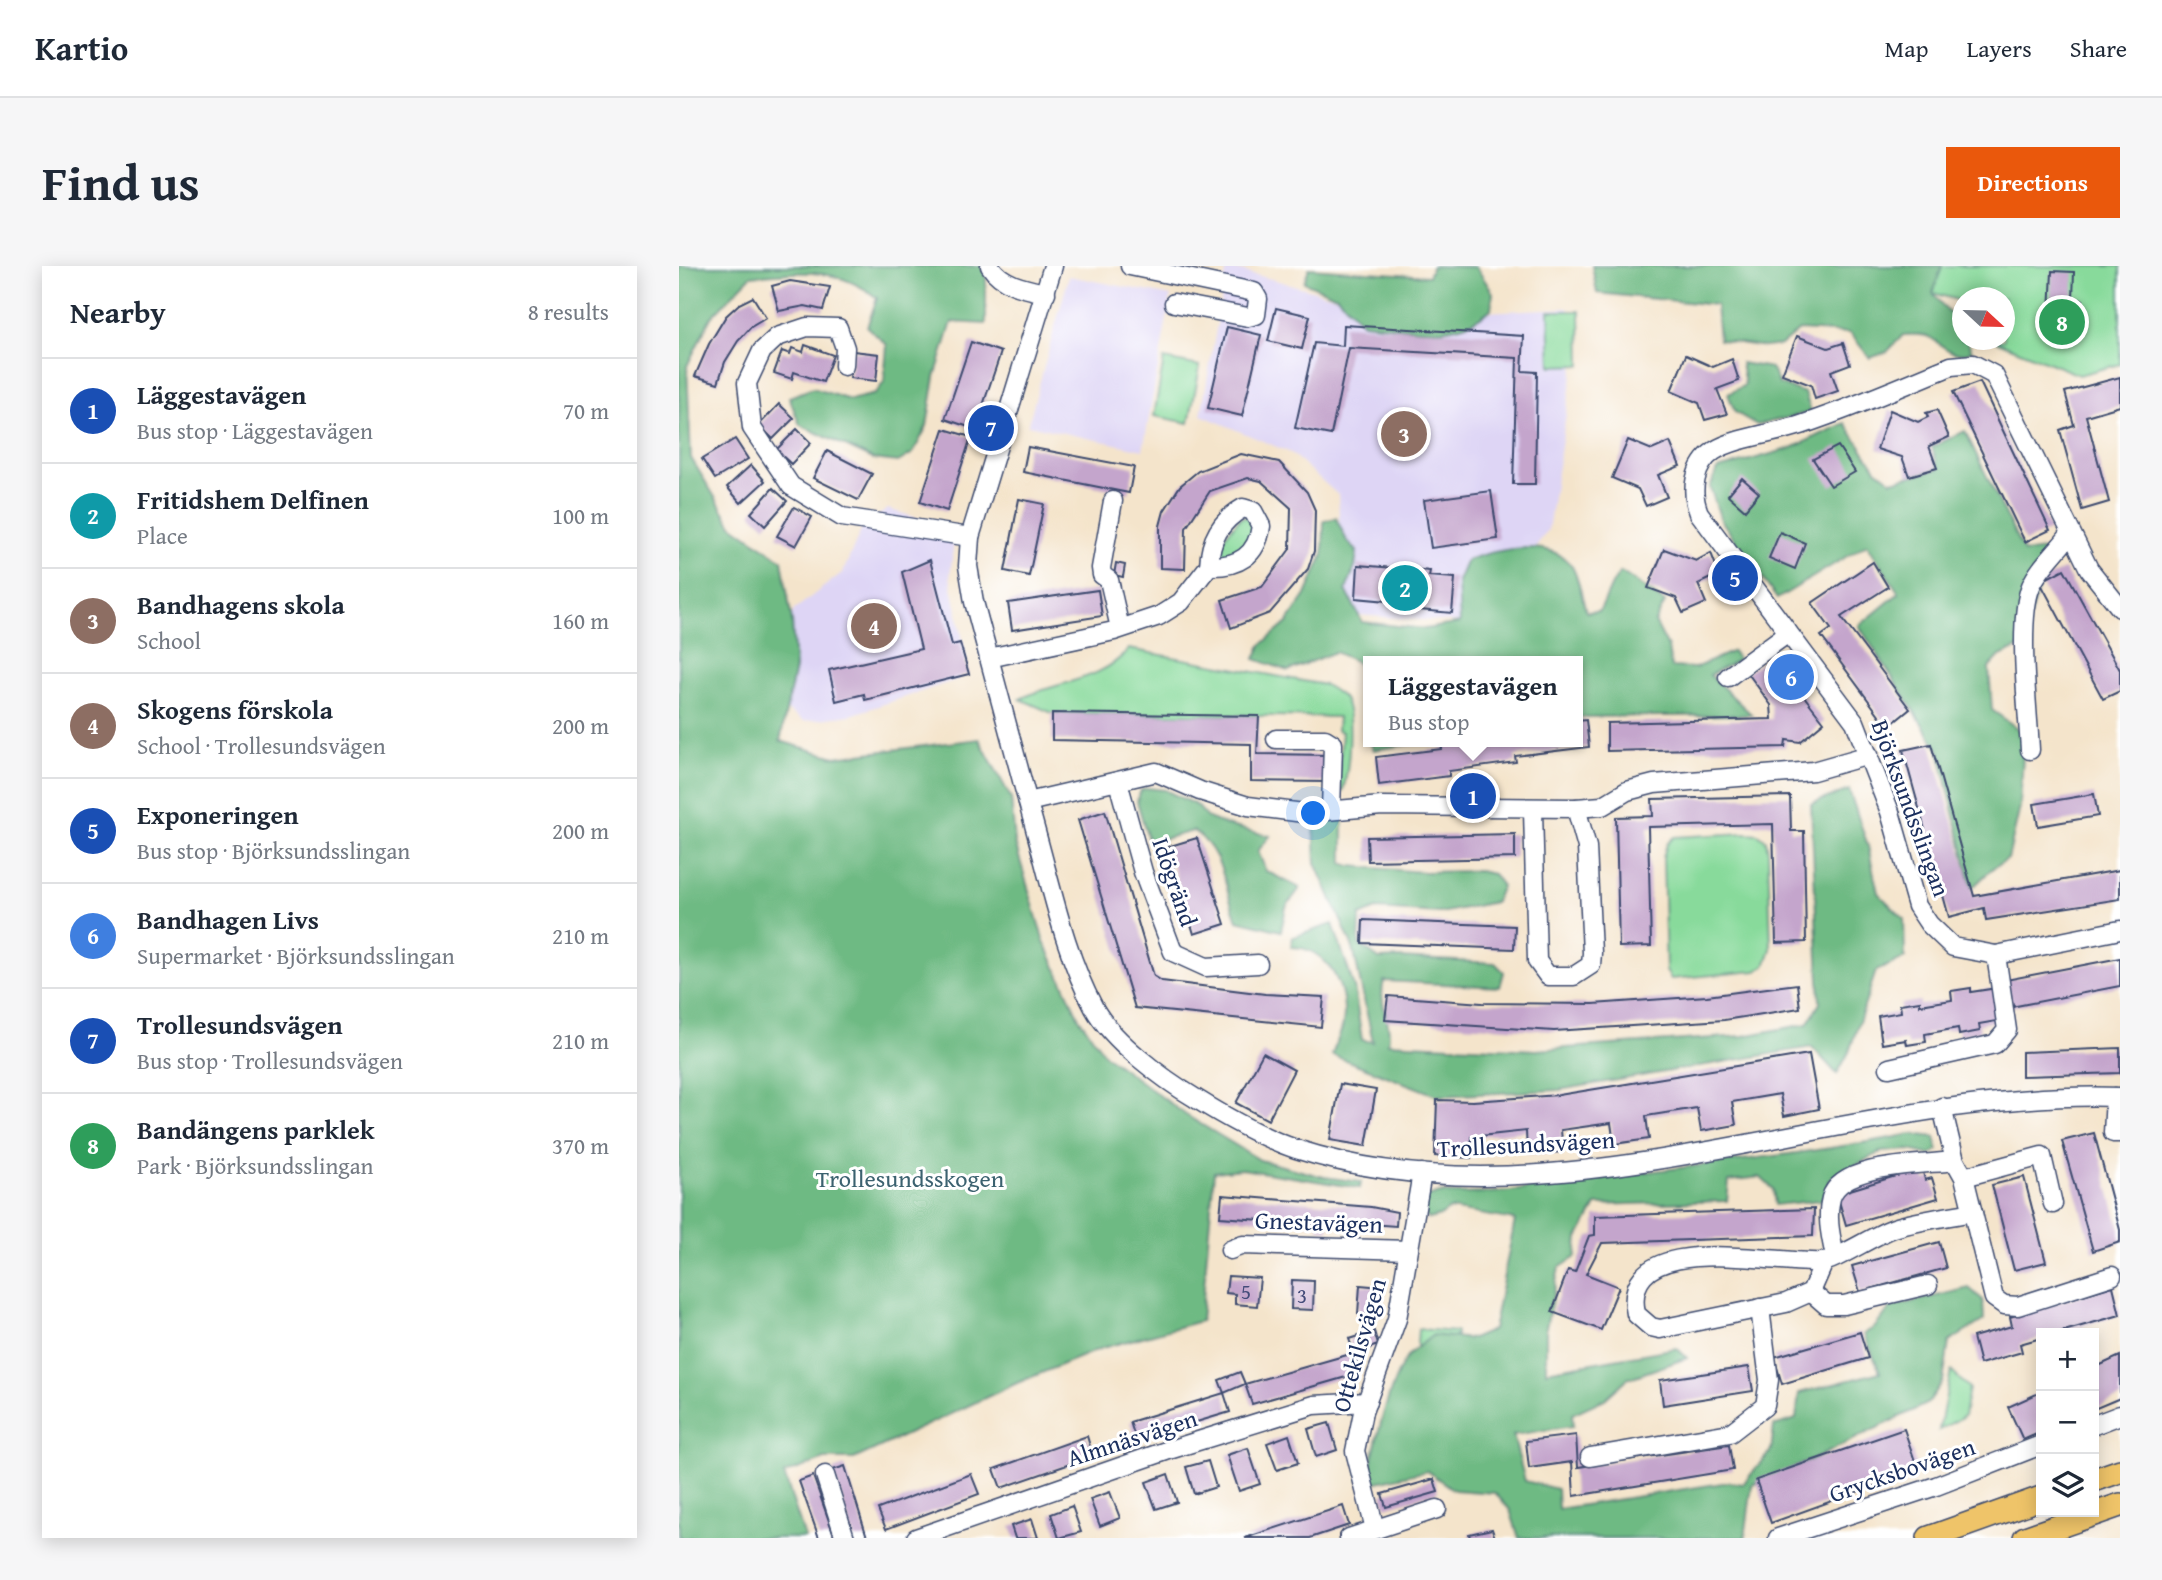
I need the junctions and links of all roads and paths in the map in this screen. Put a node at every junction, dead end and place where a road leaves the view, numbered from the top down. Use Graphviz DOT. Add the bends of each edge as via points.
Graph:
graph roads {
  1 [pos="991,266"];
  2 [pos="1053,266"];
  3 [pos="1130,266"];
  4 [pos="1046,293"];
  5 [pos="1174,303"];
  6 [pos="844,366"];
  7 [pos="1113,501"];
  8 [pos="2070,534"];
  9 [pos="970,537"];
  10 [pos="1209,566"];
  11 [pos="2120,608"];
  12 [pos="1120,628"];
  13 [pos="1788,633"];
  14 [pos="989,657"];
  15 [pos="1728,677"];
  16 [pos="1276,739"];
  17 [pos="2030,750"];
  18 [pos="1870,755"];
  19 [pos="1118,782"];
  20 [pos="1028,802"];
  21 [pos="1576,808"];
  22 [pos="1331,810"];
  23 [pos="1533,810"];
  24 [pos="2120,930"];
  25 [pos="1996,955"];
  26 [pos="1258,964"];
  27 [pos="1889,1068"];
  28 [pos="2117,1097"];
  29 [pos="1942,1107"];
  30 [pos="2116,1133"];
  31 [pos="1959,1169"];
  32 [pos="1422,1173"];
  33 [pos="2053,1205"];
  34 [pos="1973,1212"];
  35 [pos="1230,1250"];
  36 [pos="1408,1250"];
  37 [pos="1829,1260"];
  38 [pos="2112,1276"];
  39 [pos="1928,1285"];
  40 [pos="1811,1292"];
  41 [pos="1760,1308"];
  42 [pos="1367,1402"];
  43 [pos="2120,1415"];
  44 [pos="2099,1423"];
  45 [pos="2036,1447"];
  46 [pos="1590,1457"];
  47 [pos="2120,1471"];
  48 [pos="825,1475"];
  49 [pos="2099,1478"];
  50 [pos="2036,1501"];
  51 [pos="2120,1505"];
  52 [pos="1437,1509"];
  53 [pos="1375,1529"];
  54 [pos="845,1538"];
  55 [pos="916,1538"];
  56 [pos="1349,1538"];
  57 [pos="1778,1538"];
  58 [pos="1929,1538"];
  59 [pos="2025,1538"];
  1 -- 4 [label="street" via="996,275 1019,287"];
  2 -- 4 [label="street, Trollesundsvägen"];
  3 -- 5 [label="street" via="1254,292 1259,308 1248,317"];
  4 -- 9 [label="street, Trollesundsvägen"];
  6 -- 9 [label="street" via="845,348 838,328 807,327 777,337 762,351 747,383 752,428 791,486 842,517"];
  7 -- 12 [label="street" via="1101,568 1109,580"];
  8 -- 11 [label="street, Björksundsslingan" via="2089,569"];
  8 -- 13 [label="street, Björksundsslingan" via="2001,387 1994,375 1973,364 1951,366 1802,425 1733,441 1700,466 1694,500 1707,525"];
  8 -- 17 [label="street" via="2037,576 2027,604"];
  9 -- 14 [label="street, Trollesundsvägen" via="968,566"];
  10 -- 12 [label="street" via="1181,603 1160,616"];
  12 -- 14 [label="street"];
  13 -- 15 [label="street"];
  13 -- 18 [label="street, Björksundsslingan" via="1855,722"];
  14 -- 20 [label="street, Trollesundsvägen"];
  16 -- 22 [label="street" via="1325,739 1333,744"];
  18 -- 21 [label="street" via="1812,771 1654,784 1627,791 1602,806"];
  18 -- 25 [label="street, Björksundsslingan" via="1917,906 1953,947"];
  19 -- 20 [label="street"];
  19 -- 22 [label="street" via="1156,772 1248,806 1304,813"];
  19 -- 26 [label="street, Idögränd" via="1143,872 1173,952 1206,967"];
  20 -- 32 [label="street, Trollesundsvägen" via="1061,926 1095,1010 1118,1037 1174,1085 1239,1125 1296,1149"];
  21 -- 23 [label="street"];
  21 -- 23 [label="street" via="1587,847 1592,953 1591,965 1574,976 1548,976 1537,961"];
  22 -- 23 [label="street" via="1383,806"];
  24 -- 25 [label="street, Björksundsslingan"];
  25 -- 27 [label="street" via="2007,1030 1995,1044"];
  28 -- 29 [label="street, Trollesundsvägen" via="2025,1098"];
  28 -- 30 [label="street"];
  29 -- 31 [label="street"];
  29 -- 32 [label="street, Trollesundsvägen" via="1623,1164 1490,1175"];
  31 -- 33 [label="street" via="2042,1156"];
  31 -- 34 [label="street"];
  31 -- 37 [label="street" via="1909,1162 1842,1182 1831,1195"];
  32 -- 36 [label="street, Ottekilsvägen"];
  34 -- 37 [label="street" via="1894,1228"];
  34 -- 38 [label="street" via="1994,1298 2004,1305 2018,1306"];
  35 -- 36 [label="street, Gnestavägen" via="1243,1245"];
  36 -- 42 [label="street, Ottekilsvägen" via="1397,1319"];
  37 -- 40 [label="street"];
  37 -- 41 [label="street" via="1673,1259 1647,1272 1635,1294 1636,1314 1650,1327 1660,1329"];
  39 -- 40 [label="street" via="1844,1305 1826,1305"];
  40 -- 41 [label="street"];
  41 -- 46 [label="street" via="1769,1380 1765,1406 1730,1433"];
  42 -- 53 [label="street, Ottekilsvägen" via="1355,1451"];
  42 -- 55 [label="street, Almnäsvägen" via="1302,1409"];
  43 -- 44 [label="street"];
  45 -- 57 [label="street, Grycksbovägen"];
  47 -- 49 [label="main road"];
  48 -- 54 [label="street"];
  50 -- 58 [label="main road"];
  51 -- 59 [label="main road"];
  52 -- 53 [label="street"];
  53 -- 56 [label="street"];
}
